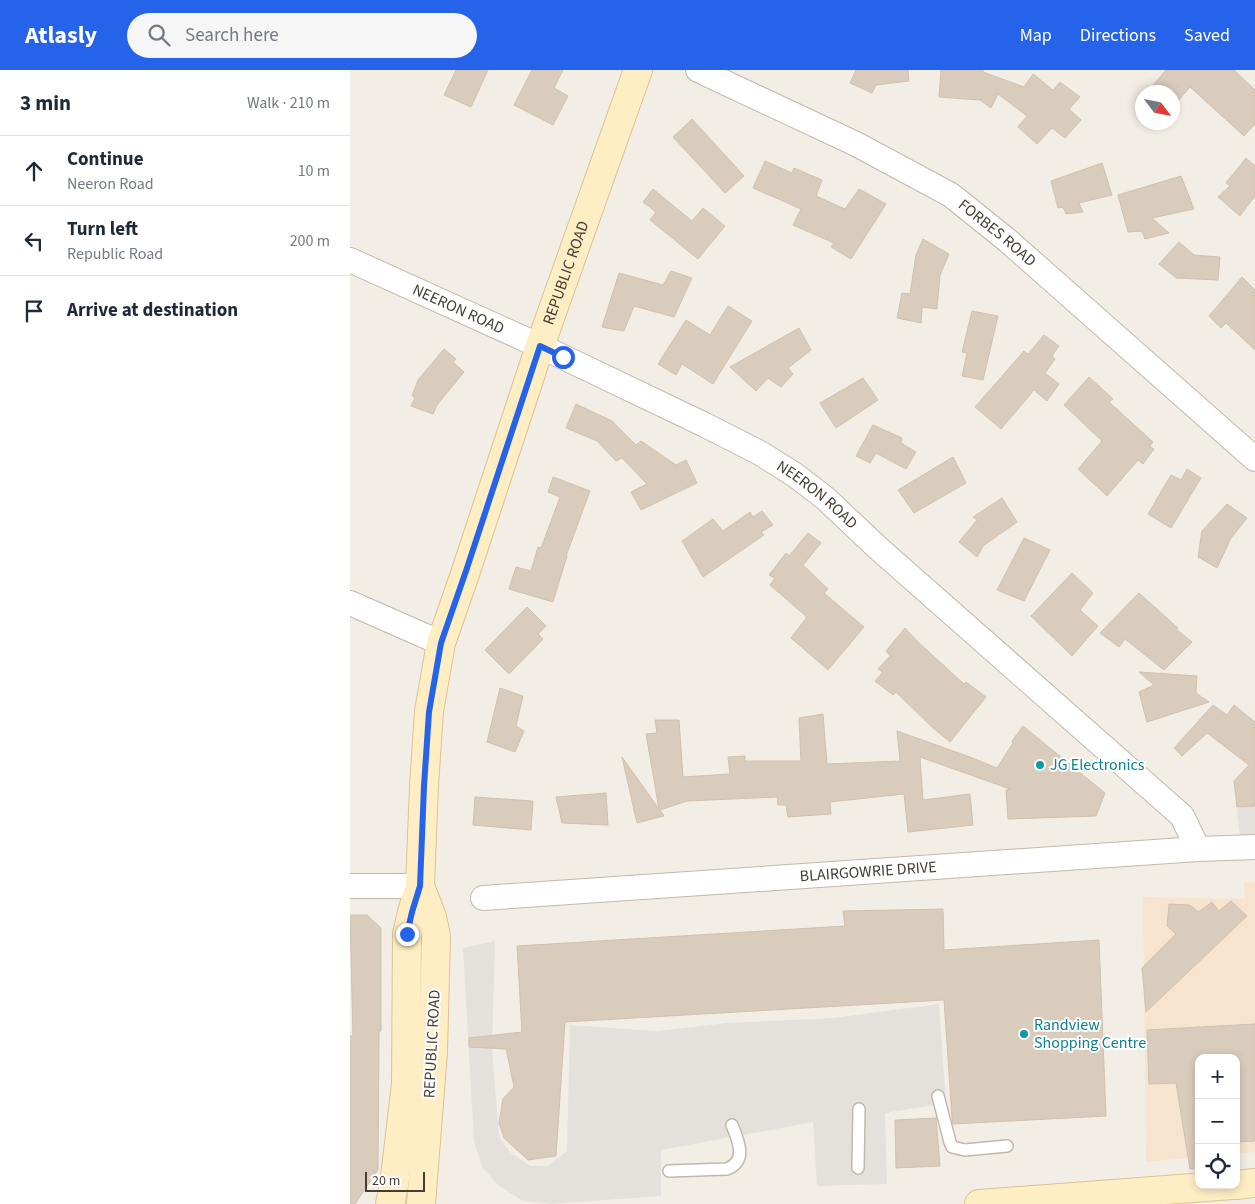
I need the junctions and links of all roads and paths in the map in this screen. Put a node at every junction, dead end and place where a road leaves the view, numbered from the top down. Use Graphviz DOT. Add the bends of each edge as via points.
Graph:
graph roads {
  1 [pos="638,70"];
  2 [pos="698,70"];
  3 [pos="350,260"];
  4 [pos="540,346"];
  5 [pos="1255,459"];
  6 [pos="350,603"];
  7 [pos="441,643"];
  8 [pos="1255,847"];
  9 [pos="1198,849"];
  10 [pos="350,886"];
  11 [pos="420,886"];
  12 [pos="482,898"];
  13 [pos="938,1096"];
  14 [pos="859,1109"];
  15 [pos="732,1125"];
  16 [pos="1007,1146"];
  17 [pos="858,1168"];
  18 [pos="669,1171"];
  19 [pos="1255,1183"];
  20 [pos="1240,1185"];
  21 [pos="1195,1188"];
  22 [pos="390,1204"];
  23 [pos="421,1204"];
  24 [pos="979,1204"];
  1 -- 4 [label="main road, REPUBLIC ROAD"];
  2 -- 5 [label="street, FORBES ROAD" via="856,144 951,195 1008,240"];
  3 -- 4 [label="street, NEERON ROAD"];
  4 -- 7 [label="main road, REPUBLIC ROAD"];
  4 -- 9 [label="street, NEERON ROAD" via="705,425 795,475 825,498 1182,816"];
  6 -- 7 [label="street"];
  7 -- 11 [label="main road, REPUBLIC ROAD" via="429,712"];
  8 -- 9 [label="street, BLAIRGOWRIE DRIVE"];
  9 -- 12 [label="street, BLAIRGOWRIE DRIVE"];
  10 -- 11 [label="street"];
  11 -- 22 [label="main road, REPUBLIC ROAD" via="407,934 406,1084"];
  11 -- 23 [label="main road, REPUBLIC ROAD" via="436,936 433,1052"];
  13 -- 16 [label="lane" via="952,1147 965,1150"];
  14 -- 17 [label="lane"];
  15 -- 18 [label="lane" via="740,1151 738,1162 733,1166"];
  19 -- 20 [label="main road"];
  21 -- 24 [label="main road"];
}
